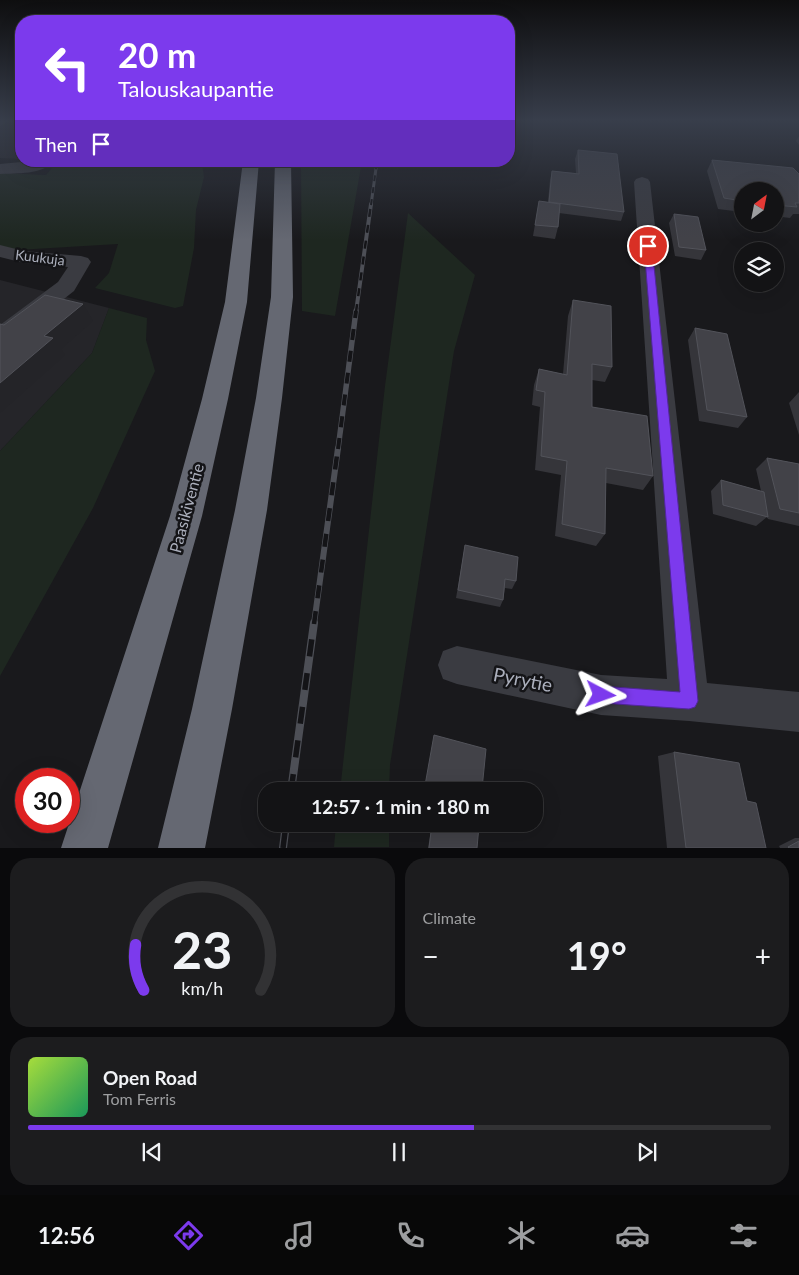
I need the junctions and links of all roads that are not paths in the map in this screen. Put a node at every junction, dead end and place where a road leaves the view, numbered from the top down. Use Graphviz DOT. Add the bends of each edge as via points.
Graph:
graph roads {
  1 [pos="12,161"];
  2 [pos="31,167"];
  3 [pos="250,167"];
  4 [pos="284,167"];
  5 [pos="2,169"];
  6 [pos="642,182"];
  7 [pos="2,261"];
  8 [pos="0,337"];
  9 [pos="456,665"];
  10 [pos="689,701"];
  11 [pos="799,712"];
  12 [pos="84,848"];
  13 [pos="181,848"];
  1 -- 5 [label="street"];
  2 -- 5 [label="street"];
  3 -- 12 [label="highway, Paasikiventie" via="236,302 215,399 186,516"];
  4 -- 13 [label="highway" via="282,296 268,407 252,510"];
  6 -- 10 [label="street"];
  7 -- 8 [label="street, Kuukuja" via="24,257 81,262 66,286"];
  9 -- 10 [label="street, Pyrytie" via="601,695"];
  10 -- 11 [label="street, Pyrytie"];
}
